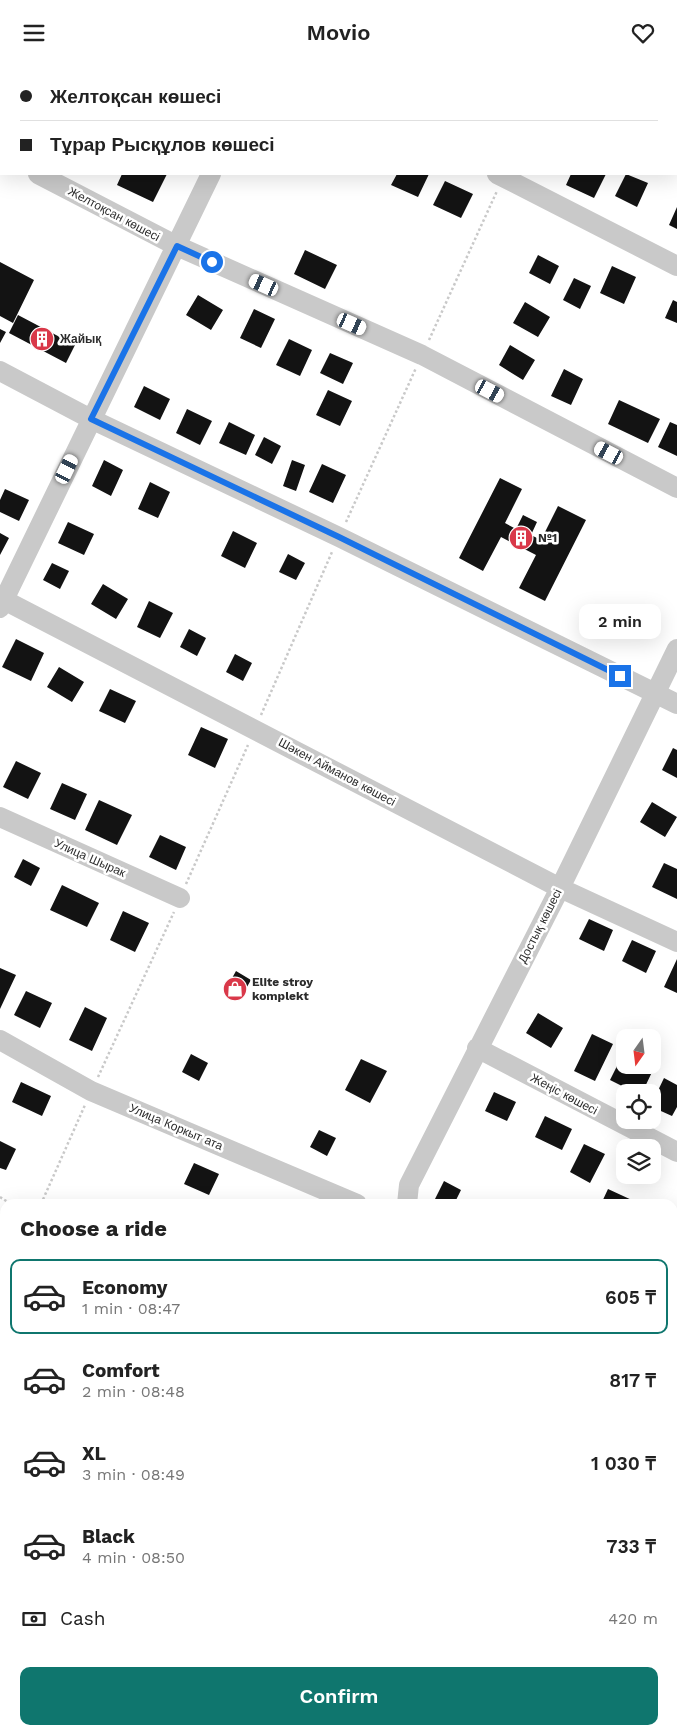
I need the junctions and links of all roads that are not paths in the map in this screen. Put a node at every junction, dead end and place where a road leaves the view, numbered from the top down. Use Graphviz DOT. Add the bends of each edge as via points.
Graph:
graph roads {
  1 [pos="40,175"];
  2 [pos="211,175"];
  3 [pos="500,175"];
  4 [pos="177,246"];
  5 [pos="677,266"];
  6 [pos="0,371"];
  7 [pos="91,419"];
  8 [pos="677,488"];
  9 [pos="1,602"];
  10 [pos="677,649"];
  11 [pos="655,693"];
  12 [pos="677,704"];
  13 [pos="0,817"];
  14 [pos="560,888"];
  15 [pos="180,898"];
  16 [pos="677,942"];
  17 [pos="0,1040"];
  18 [pos="477,1049"];
  19 [pos="677,1153"];
  20 [pos="345,1199"];
  21 [pos="408,1199"];
  1 -- 4 [label="street, Желтоқсан көшесі"];
  2 -- 4 [label="street"];
  3 -- 5 [label="street"];
  4 -- 7 [label="street"];
  4 -- 8 [label="street, Желтоқсан көшесі" via="422,355"];
  6 -- 7 [label="street"];
  7 -- 9 [label="street"];
  7 -- 11 [label="street"];
  9 -- 14 [label="street, Шәкен Айманов көшесі" via="255,729"];
  10 -- 11 [label="street, Достық көшесі"];
  11 -- 12 [label="street"];
  11 -- 14 [label="street, Достық көшесі"];
  13 -- 15 [label="street, Улица Шырак"];
  14 -- 16 [label="street, Шәкен Айманов көшесі"];
  14 -- 18 [label="street, Достық көшесі"];
  17 -- 20 [label="street, Улица Коркыт ата" via="91,1091"];
  18 -- 19 [label="street, Жеңіс көшесі"];
  18 -- 21 [label="street, Достық көшесі" via="409,1185"];
}
